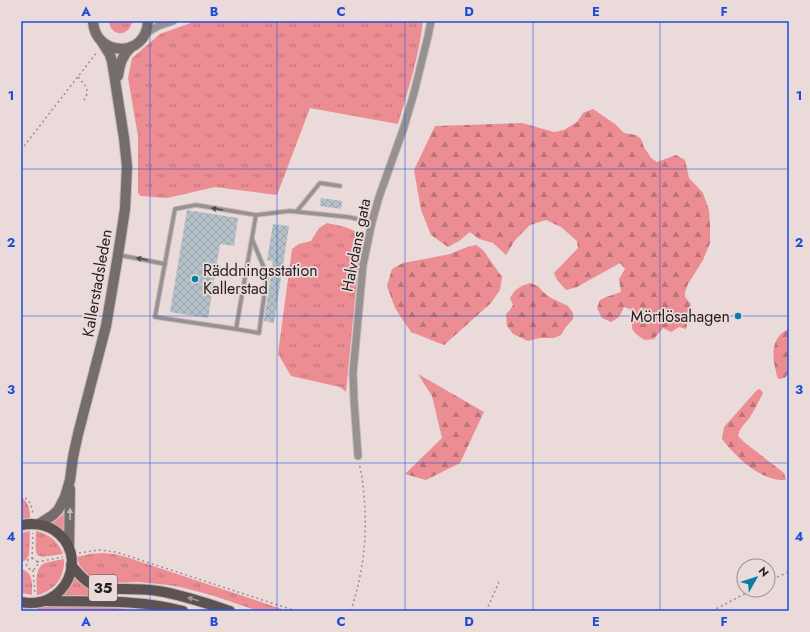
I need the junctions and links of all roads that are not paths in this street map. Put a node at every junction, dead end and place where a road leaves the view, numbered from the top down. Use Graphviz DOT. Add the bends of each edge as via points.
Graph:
graph roads {
  1 [pos="93,21"];
  2 [pos="148,21"];
  3 [pos="173,21"];
  4 [pos="431,21"];
  5 [pos="145,34"];
  6 [pos="100,47"];
  7 [pos="131,47"];
  8 [pos="116,88"];
  9 [pos="340,186"];
  10 [pos="297,211"];
  11 [pos="256,215"];
  12 [pos="372,222"];
  13 [pos="252,238"];
  14 [pos="118,255"];
  15 [pos="165,264"];
  16 [pos="236,329"];
  17 [pos="358,456"];
  18 [pos="70,480"];
  19 [pos="29,525"];
  20 [pos="69,553"];
  21 [pos="71,565"];
  22 [pos="44,601"];
  23 [pos="26,602"];
  24 [pos="183,611"];
  25 [pos="230,611"];
  1 -- 6 [label="main road, Kallerstadsleden"];
  2 -- 5 [label="main road"];
  3 -- 5 [label="street"];
  4 -- 12 [label="street, Halvdans gata" via="414,94"];
  5 -- 7 [label="main road, Kallerstadsleden"];
  6 -- 7 [label="main road"];
  6 -- 8 [label="main road, Kallerstadsleden" via="110,55"];
  7 -- 8 [label="main road, Kallerstadsleden" via="121,60"];
  8 -- 14 [label="main road, Kallerstadsleden" via="127,166 125,209"];
  9 -- 10 [label="lane" via="320,184"];
  10 -- 11 [label="lane"];
  10 -- 12 [label="lane"];
  11 -- 13 [label="lane"];
  11 -- 15 [label="lane, one-way" via="196,206 175,209"];
  12 -- 17 [label="street, Halvdans gata" via="363,265 353,373"];
  13 -- 16 [label="lane"];
  13 -- 16 [label="lane" via="268,274 259,333"];
  15 -- 14 [label="lane, one-way"];
  14 -- 18 [label="main road, Kallerstadsleden" via="106,326 78,434"];
  15 -- 16 [label="lane" via="155,317"];
  18 -- 19 [label="main road, Kallerstadsleden" via="58,510 53,515"];
  20 -- 18 [label="main road, Kallerstadsleden, one-way"];
  19 -- 20 [label="main road, 35" via="55,531 63,539"];
  20 -- 21 [label="main road, 35"];
  21 -- 22 [label="main road, 35" via="70,576 65,586"];
  25 -- 21 [label="main road, 35, one-way" via="160,591 95,586 86,581"];
  22 -- 23 [label="main road, 35"];
  22 -- 24 [label="main road, 35" via="122,603"];
}
